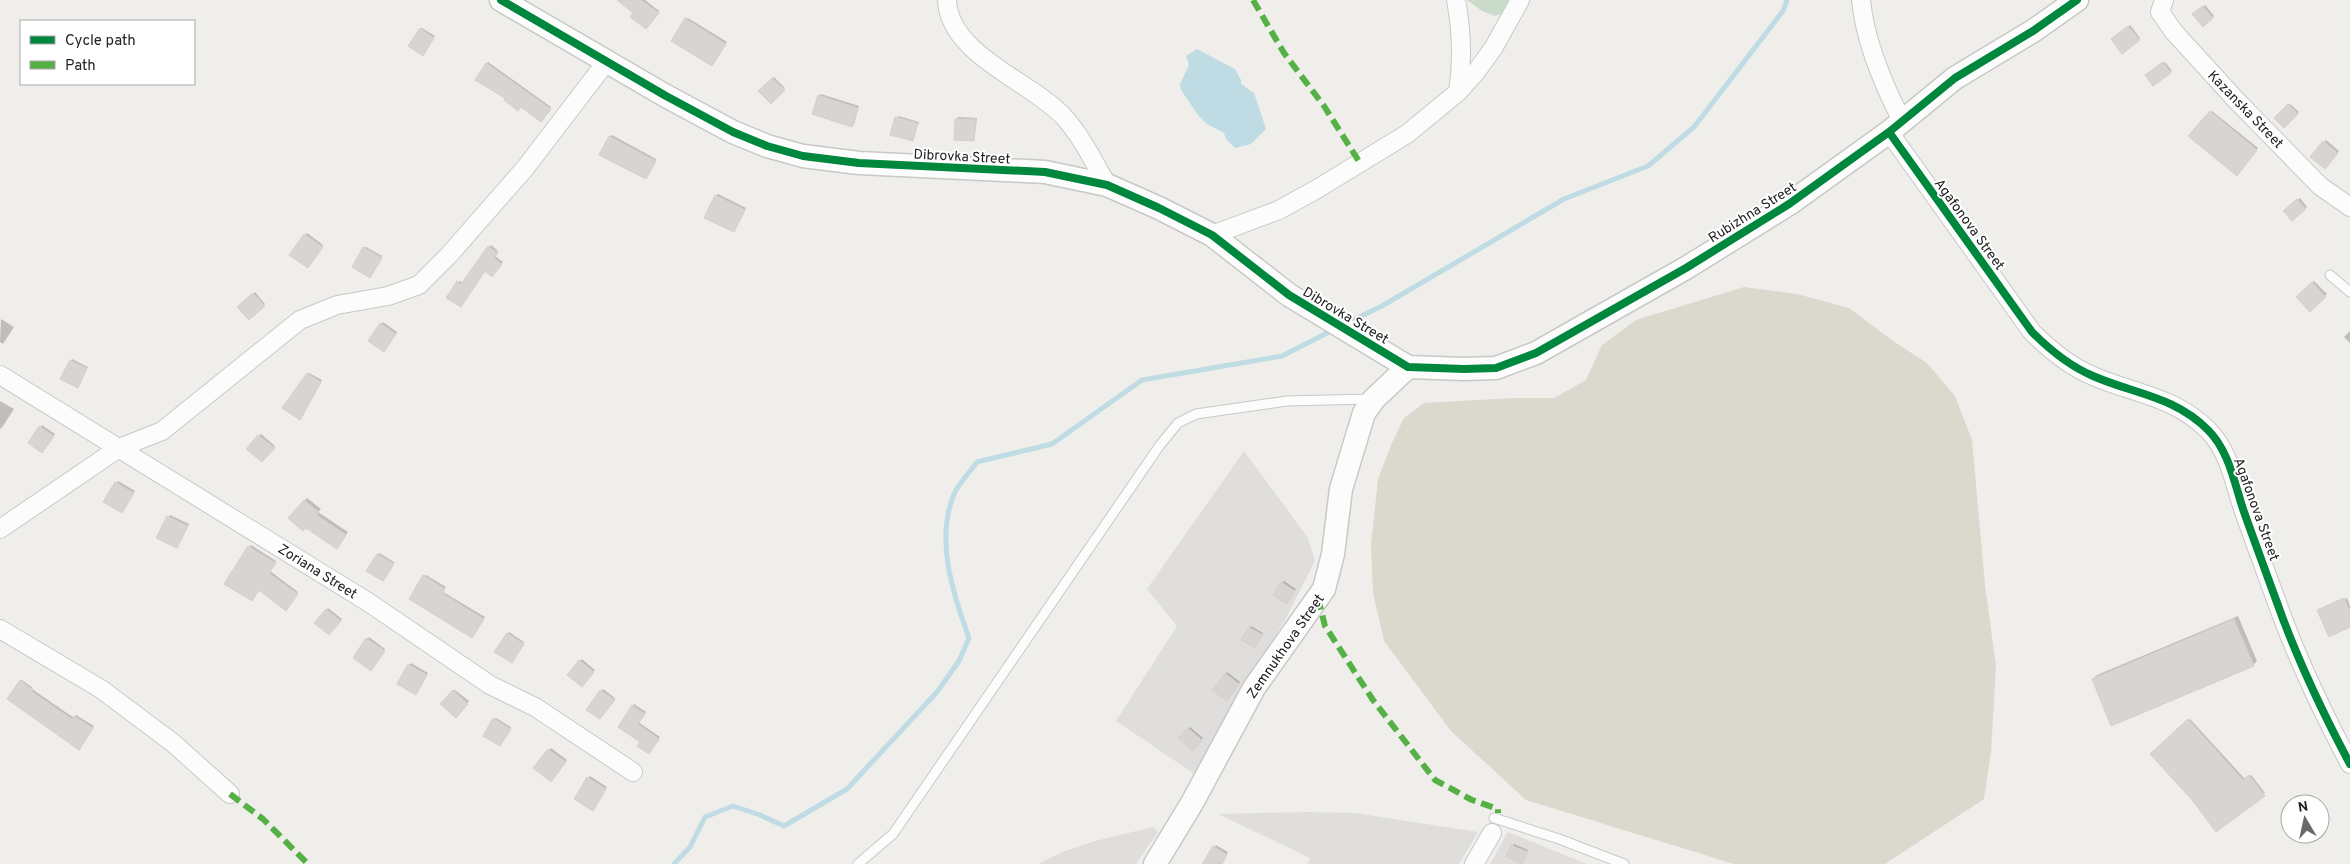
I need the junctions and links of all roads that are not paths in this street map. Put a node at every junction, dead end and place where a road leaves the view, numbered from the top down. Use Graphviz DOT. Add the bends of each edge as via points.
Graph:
graph roads {
  1 [pos="501,0"];
  2 [pos="947,0"];
  3 [pos="1456,0"];
  4 [pos="1520,0"];
  5 [pos="1861,0"];
  6 [pos="2077,0"];
  7 [pos="2164,0"];
  8 [pos="607,62"];
  9 [pos="1458,92"];
  10 [pos="1895,126"];
  11 [pos="1107,185"];
  12 [pos="2350,207"];
  13 [pos="1212,235"];
  14 [pos="2330,275"];
  15 [pos="2350,292"];
  16 [pos="1408,367"];
  17 [pos="0,375"];
  18 [pos="1374,399"];
  19 [pos="119,448"];
  20 [pos="0,529"];
  21 [pos="0,629"];
  22 [pos="2350,764"];
  23 [pos="633,772"];
  24 [pos="230,794"];
  25 [pos="1495,821"];
  26 [pos="858,864"];
  27 [pos="1155,864"];
  28 [pos="1474,864"];
  29 [pos="1624,864"];
  1 -- 8 [label="street, Dibrovka Street"];
  2 -- 11 [label="street" via="947,10 966,43 983,59 1044,98 1065,118"];
  3 -- 9 [label="street" via="1462,39"];
  4 -- 9 [label="street" via="1494,47"];
  5 -- 10 [label="street, Agafonova Street"];
  6 -- 10 [label="street, Rubizhna Street" via="1955,78"];
  7 -- 12 [label="street, Kazanska Street" via="2160,12 2174,32 2320,186"];
  8 -- 11 [label="street, Dibrovka Street" via="733,132 803,156 859,163 1044,172"];
  8 -- 19 [label="street" via="526,167 419,285 388,296 337,305 300,320 162,431"];
  9 -- 13 [label="street" via="1407,134 1318,190 1279,210"];
  10 -- 16 [label="street, Rubizhna Street" via="1789,204 1686,268 1536,353 1496,368"];
  10 -- 22 [label="street, Agafonova Street" via="2032,332 2050,350 2094,377 2161,398 2209,431 2230,464 2284,621 2312,688"];
  11 -- 13 [label="street, Dibrovka Street"];
  13 -- 16 [label="street, Dibrovka Street" via="1289,295"];
  14 -- 15 [label="lane"];
  16 -- 18 [label="street, Zemnukhova Street"];
  17 -- 19 [label="street, Zoriana Street"];
  18 -- 26 [label="lane" via="1287,401 1196,414 1178,423 893,834"];
  18 -- 27 [label="street, Zemnukhova Street" via="1364,413 1341,489 1333,554 1324,589 1254,688"];
  19 -- 20 [label="street"];
  19 -- 23 [label="street, Zoriana Street" via="368,602 490,684 535,707"];
  21 -- 24 [label="street" via="101,689 174,743"];
  25 -- 28 [label="street"];
  25 -- 29 [label="lane" via="1559,839"];
}
